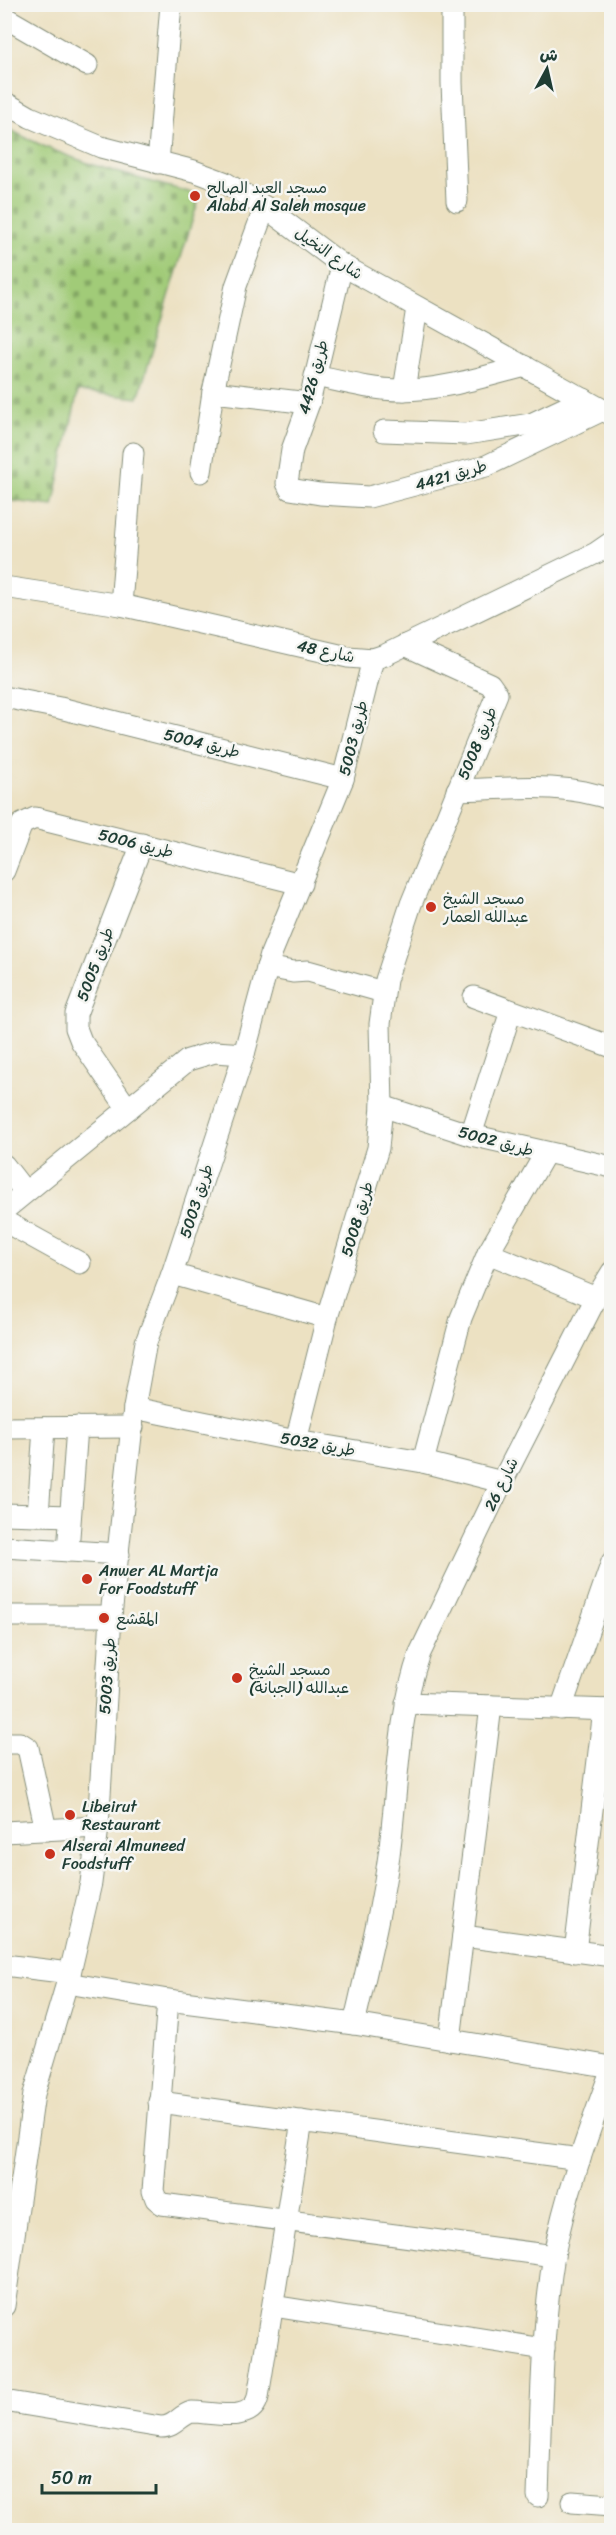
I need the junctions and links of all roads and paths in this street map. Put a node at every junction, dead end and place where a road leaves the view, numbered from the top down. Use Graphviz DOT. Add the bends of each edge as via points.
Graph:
graph roads {
  1 [pos="171,4"];
  2 [pos="452,4"];
  3 [pos="4,17"];
  4 [pos="87,65"];
  5 [pos="4,102"];
  6 [pos="158,163"];
  7 [pos="457,201"];
  8 [pos="265,207"];
  9 [pos="342,265"];
  10 [pos="417,309"];
  11 [pos="525,366"];
  12 [pos="315,376"];
  13 [pos="404,390"];
  14 [pos="213,392"];
  15 [pos="584,399"];
  16 [pos="309,403"];
  17 [pos="607,412"];
  18 [pos="384,431"];
  19 [pos="133,453"];
  20 [pos="201,472"];
  21 [pos="290,489"];
  22 [pos="612,542"];
  23 [pos="4,587"];
  24 [pos="121,605"];
  25 [pos="405,645"];
  26 [pos="373,659"];
  27 [pos="4,697"];
  28 [pos="343,779"];
  29 [pos="457,790"];
  30 [pos="612,800"];
  31 [pos="142,844"];
  32 [pos="4,871"];
  33 [pos="301,884"];
  34 [pos="269,961"];
  35 [pos="383,993"];
  36 [pos="474,997"];
  37 [pos="511,1011"];
  38 [pos="612,1047"];
  39 [pos="244,1053"];
  40 [pos="382,1106"];
  41 [pos="128,1109"];
  42 [pos="471,1135"];
  43 [pos="545,1154"];
  44 [pos="4,1165"];
  45 [pos="612,1167"];
  46 [pos="25,1192"];
  47 [pos="4,1210"];
  48 [pos="4,1221"];
  49 [pos="488,1253"];
  50 [pos="80,1263"];
  51 [pos="612,1272"];
  52 [pos="172,1274"];
  53 [pos="596,1298"];
  54 [pos="327,1318"];
  55 [pos="133,1418"];
  56 [pos="77,1427"];
  57 [pos="4,1428"];
  58 [pos="44,1428"];
  59 [pos="296,1441"];
  60 [pos="423,1462"];
  61 [pos="502,1482"];
  62 [pos="4,1514"];
  63 [pos="38,1515"];
  64 [pos="70,1516"];
  65 [pos="4,1547"];
  66 [pos="68,1551"];
  67 [pos="119,1554"];
  68 [pos="612,1562"];
  69 [pos="4,1616"];
  70 [pos="111,1616"];
  71 [pos="406,1703"];
  72 [pos="491,1706"];
  73 [pos="561,1709"];
  74 [pos="608,1710"];
  75 [pos="4,1743"];
  76 [pos="98,1827"];
  77 [pos="46,1830"];
  78 [pos="4,1833"];
  79 [pos="463,1936"];
  80 [pos="575,1952"];
  81 [pos="612,1956"];
  82 [pos="4,1965"];
  83 [pos="68,1978"];
  84 [pos="168,2000"];
  85 [pos="354,2024"];
  86 [pos="450,2040"];
  87 [pos="612,2067"];
  88 [pos="159,2102"];
  89 [pos="302,2121"];
  90 [pos="580,2159"];
  91 [pos="286,2221"];
  92 [pos="554,2256"];
  93 [pos="4,2306"];
  94 [pos="273,2306"];
  95 [pos="544,2349"];
  96 [pos="4,2401"];
  97 [pos="538,2496"];
  98 [pos="572,2502"];
  99 [pos="612,2505"];
  1 -- 6 [label="street"];
  2 -- 7 [label="street"];
  3 -- 4 [label="street"];
  5 -- 6 [label="street, شارع النخيل" via="101,147"];
  6 -- 8 [label="street, شارع النخيل" via="224,182"];
  8 -- 9 [label="street, شارع النخيل"];
  8 -- 14 [label="street" via="236,286"];
  9 -- 10 [label="street, شارع النخيل"];
  9 -- 12 [label="street, طريق 4426"];
  10 -- 11 [label="street, شارع النخيل"];
  10 -- 13 [label="street"];
  11 -- 13 [label="street" via="451,385"];
  11 -- 15 [label="street, شارع النخيل"];
  12 -- 13 [label="street"];
  12 -- 16 [label="street, طريق 4426"];
  14 -- 16 [label="street"];
  14 -- 20 [label="street"];
  15 -- 17 [label="street, شارع النخيل"];
  15 -- 18 [label="street" via="531,424 466,434"];
  16 -- 21 [label="street, طريق 4426" via="292,450 286,483"];
  17 -- 21 [label="street, طريق 4421" via="486,466 369,497"];
  19 -- 24 [label="street"];
  22 -- 25 [label="street, شارع 48"];
  23 -- 24 [label="street, شارع 48"];
  24 -- 26 [label="street, شارع 48" via="348,657"];
  25 -- 26 [label="street, شارع 48"];
  25 -- 29 [label="street, طريق 5008" via="490,684 497,694"];
  26 -- 28 [label="street, طريق 5003"];
  27 -- 28 [label="street, طريق 5004"];
  28 -- 33 [label="street, طريق 5003"];
  29 -- 30 [label="street" via="547,788"];
  29 -- 35 [label="street, طريق 5008" via="401,933"];
  31 -- 32 [label="street, طريق 5006" via="35,818 22,824"];
  31 -- 33 [label="street, طريق 5006"];
  31 -- 41 [label="street, طريق 5005" via="76,1014 81,1041"];
  33 -- 34 [label="street, طريق 5003"];
  34 -- 35 [label="street" via="301,965 308,971"];
  34 -- 39 [label="street, طريق 5003"];
  35 -- 40 [label="street, طريق 5008"];
  36 -- 37 [label="street"];
  37 -- 38 [label="street"];
  37 -- 42 [label="street"];
  39 -- 41 [label="street" via="215,1052 188,1060"];
  39 -- 52 [label="street, طريق 5003"];
  40 -- 42 [label="street, طريق 5002"];
  40 -- 54 [label="street, طريق 5008" via="373,1168"];
  41 -- 46 [label="street"];
  42 -- 43 [label="street, طريق 5002"];
  43 -- 45 [label="street, طريق 5002"];
  43 -- 49 [label="street"];
  44 -- 46 [label="street"];
  46 -- 47 [label="street"];
  48 -- 50 [label="street"];
  49 -- 53 [label="street"];
  49 -- 60 [label="street" via="461,1318"];
  51 -- 53 [label="street, شارع 26"];
  52 -- 54 [label="street"];
  52 -- 55 [label="street, طريق 5003" via="146,1342"];
  53 -- 61 [label="street, شارع 26"];
  54 -- 59 [label="street, طريق 5008"];
  55 -- 56 [label="street, طريق 5032"];
  55 -- 59 [label="street, طريق 5032"];
  55 -- 67 [label="street, طريق 5003"];
  56 -- 58 [label="street, طريق 5032"];
  56 -- 64 [label="street"];
  57 -- 58 [label="street, طريق 5032"];
  58 -- 63 [label="street"];
  59 -- 60 [label="street, طريق 5032"];
  60 -- 61 [label="street, طريق 5032"];
  61 -- 71 [label="street, شارع 26" via="420,1653"];
  62 -- 63 [label="street"];
  63 -- 64 [label="street"];
  64 -- 66 [label="street"];
  65 -- 66 [label="street"];
  66 -- 67 [label="street"];
  67 -- 70 [label="street, طريق 5003"];
  68 -- 73 [label="street"];
  69 -- 70 [label="street"];
  70 -- 76 [label="street, طريق 5003"];
  71 -- 72 [label="street"];
  71 -- 85 [label="street, شارع 26" via="389,1853"];
  72 -- 73 [label="street"];
  72 -- 79 [label="street"];
  73 -- 74 [label="street"];
  74 -- 80 [label="street"];
  75 -- 77 [label="street" via="20,1743 28,1749"];
  76 -- 77 [label="street"];
  76 -- 83 [label="street, طريق 5003" via="91,1883"];
  77 -- 78 [label="street"];
  79 -- 80 [label="street"];
  79 -- 86 [label="street"];
  80 -- 81 [label="street"];
  82 -- 83 [label="street"];
  83 -- 84 [label="street"];
  83 -- 93 [label="street, طريق 5003" via="34,2094"];
  84 -- 85 [label="street"];
  84 -- 88 [label="street"];
  85 -- 86 [label="street"];
  86 -- 87 [label="street"];
  87 -- 90 [label="street"];
  88 -- 89 [label="street"];
  88 -- 91 [label="street" via="153,2191 162,2204"];
  89 -- 90 [label="street"];
  89 -- 91 [label="street"];
  90 -- 92 [label="street"];
  91 -- 92 [label="street"];
  91 -- 94 [label="street"];
  92 -- 95 [label="street"];
  94 -- 95 [label="street"];
  94 -- 96 [label="street" via="257,2403 248,2412 192,2412 171,2426 161,2427"];
  95 -- 97 [label="street"];
  98 -- 99 [label="street"];
}
